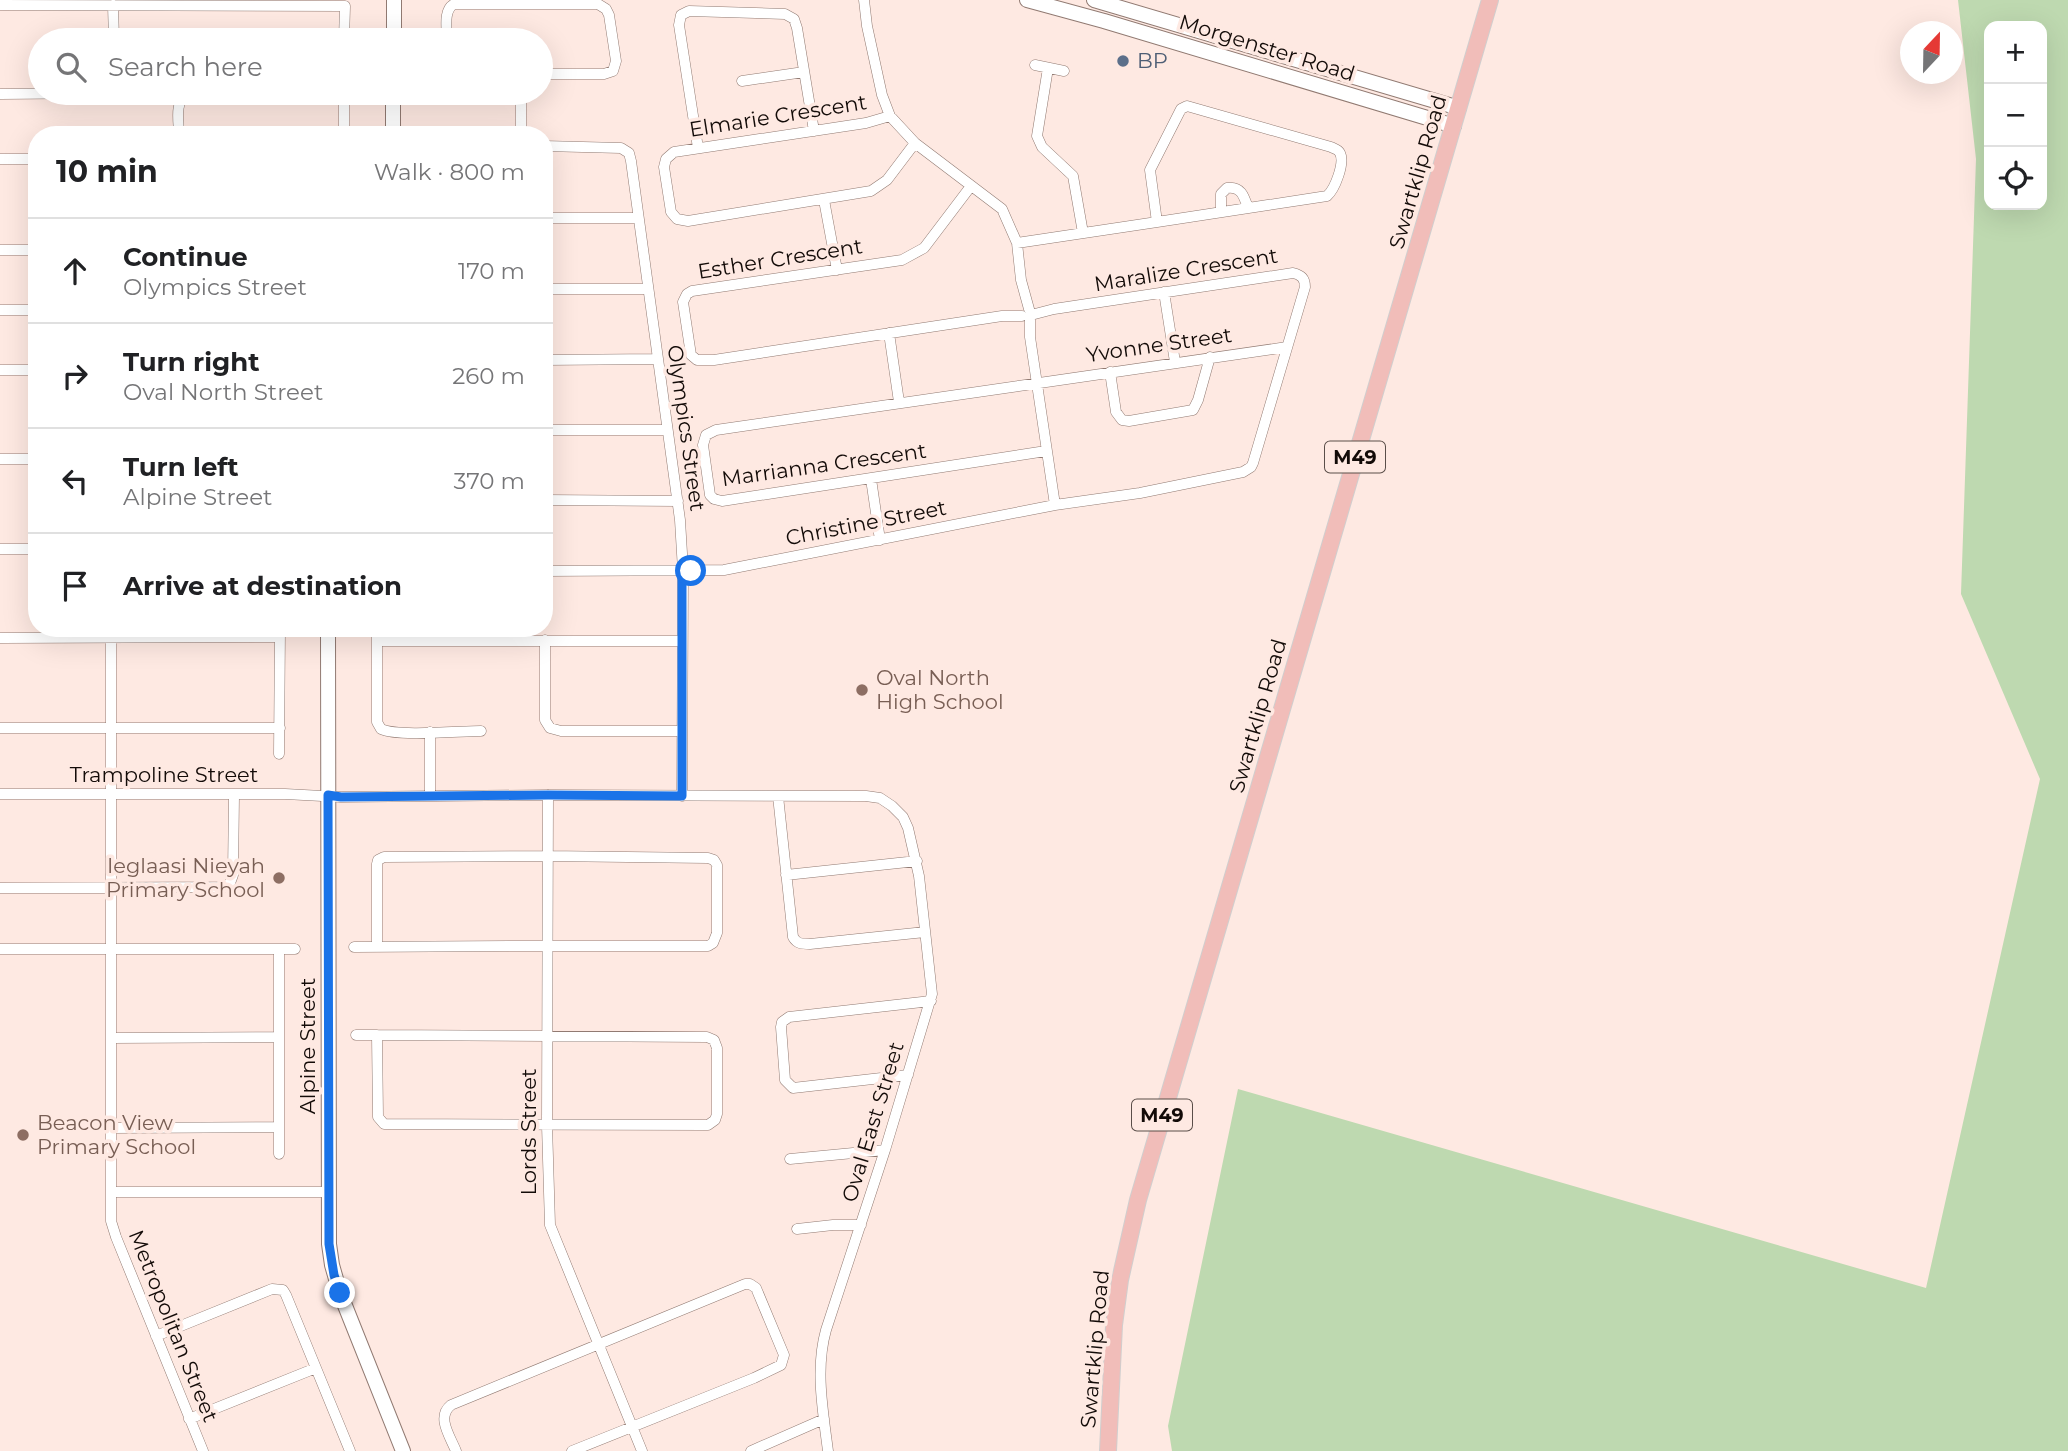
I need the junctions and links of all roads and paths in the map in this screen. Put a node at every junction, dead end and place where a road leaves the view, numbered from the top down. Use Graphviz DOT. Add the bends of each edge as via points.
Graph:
graph roads {
  1 [pos="394,0"];
  2 [pos="864,0"];
  3 [pos="1027,0"];
  4 [pos="1094,0"];
  5 [pos="1490,0"];
  6 [pos="344,3"];
  7 [pos="0,5"];
  8 [pos="113,5"];
  9 [pos="114,28"];
  10 [pos="344,28"];
  11 [pos="394,28"];
  12 [pos="447,28"];
  13 [pos="1035,65"];
  14 [pos="1048,68"];
  15 [pos="1064,71"];
  16 [pos="804,72"];
  17 [pos="553,74"];
  18 [pos="742,81"];
  19 [pos="0,94"];
  20 [pos="28,94"];
  21 [pos="179,105"];
  22 [pos="344,105"];
  23 [pos="393,105"];
  24 [pos="521,105"];
  25 [pos="1459,108"];
  26 [pos="890,116"];
  27 [pos="179,126"];
  28 [pos="344,126"];
  29 [pos="393,126"];
  30 [pos="521,126"];
  31 [pos="1454,126"];
  32 [pos="814,131"];
  33 [pos="915,143"];
  34 [pos="553,146"];
  35 [pos="698,148"];
  36 [pos="0,159"];
  37 [pos="28,159"];
  38 [pos="971,186"];
  39 [pos="824,200"];
  40 [pos="1248,208"];
  41 [pos="1221,211"];
  42 [pos="553,218"];
  43 [pos="638,218"];
  44 [pos="1157,222"];
  45 [pos="1083,233"];
  46 [pos="1017,243"];
  47 [pos="0,250"];
  48 [pos="28,250"];
  49 [pos="837,270"];
  50 [pos="553,289"];
  51 [pos="647,289"];
  52 [pos="1164,292"];
  53 [pos="0,310"];
  54 [pos="28,310"];
  55 [pos="1026,313"];
  56 [pos="889,333"];
  57 [pos="1287,346"];
  58 [pos="1210,357"];
  59 [pos="658,359"];
  60 [pos="553,360"];
  61 [pos="1175,362"];
  62 [pos="0,370"];
  63 [pos="28,370"];
  64 [pos="1110,372"];
  65 [pos="1036,382"];
  66 [pos="900,402"];
  67 [pos="553,430"];
  68 [pos="667,430"];
  69 [pos="1046,451"];
  70 [pos="0,459"];
  71 [pos="28,459"];
  72 [pos="871,478"];
  73 [pos="553,500"];
  74 [pos="678,500"];
  75 [pos="1055,505"];
  76 [pos="880,540"];
  77 [pos="0,549"];
  78 [pos="28,549"];
  79 [pos="682,570"];
  80 [pos="553,571"];
  81 [pos="28,637"];
  82 [pos="111,637"];
  83 [pos="280,637"];
  84 [pos="328,637"];
  85 [pos="377,637"];
  86 [pos="0,638"];
  87 [pos="545,640"];
  88 [pos="682,641"];
  89 [pos="377,642"];
  90 [pos="0,728"];
  91 [pos="111,728"];
  92 [pos="279,728"];
  93 [pos="481,731"];
  94 [pos="682,731"];
  95 [pos="430,732"];
  96 [pos="279,754"];
  97 [pos="0,794"];
  98 [pos="111,794"];
  99 [pos="234,794"];
  100 [pos="328,795"];
  101 [pos="548,795"];
  102 [pos="430,796"];
  103 [pos="682,796"];
  104 [pos="778,796"];
  105 [pos="892,806"];
  106 [pos="547,856"];
  107 [pos="917,861"];
  108 [pos="786,875"];
  109 [pos="0,888"];
  110 [pos="111,888"];
  111 [pos="925,932"];
  112 [pos="547,946"];
  113 [pos="354,947"];
  114 [pos="377,947"];
  115 [pos="111,948"];
  116 [pos="0,949"];
  117 [pos="279,949"];
  118 [pos="295,949"];
  119 [pos="931,1001"];
  120 [pos="356,1035"];
  121 [pos="377,1035"];
  122 [pos="547,1036"];
  123 [pos="279,1037"];
  124 [pos="111,1038"];
  125 [pos="908,1075"];
  126 [pos="547,1125"];
  127 [pos="279,1127"];
  128 [pos="111,1128"];
  129 [pos="885,1150"];
  130 [pos="279,1154"];
  131 [pos="790,1159"];
  132 [pos="111,1192"];
  133 [pos="329,1192"];
  134 [pos="861,1225"];
  135 [pos="797,1229"];
  136 [pos="156,1336"];
  137 [pos="599,1343"];
  138 [pos="316,1368"];
  139 [pos="190,1419"];
  140 [pos="824,1419"];
  141 [pos="632,1426"];
  142 [pos="203,1451"];
  143 [pos="349,1451"];
  144 [pos="403,1451"];
  145 [pos="456,1451"];
  146 [pos="572,1451"];
  147 [pos="642,1451"];
  148 [pos="751,1451"];
  149 [pos="828,1451"];
  150 [pos="1108,1451"];
  1 -- 11 [label="street"];
  2 -- 26 [label="street"];
  3 -- 31 [label="street, Morgenster Road"];
  4 -- 25 [label="street, Morgenster Road"];
  5 -- 25 [label="main road, Swartklip Road / M49"];
  6 -- 8 [label="street"];
  6 -- 10 [label="street"];
  7 -- 8 [label="street"];
  8 -- 9 [label="street"];
  12 -- 17 [label="street" via="448,10 454,4 598,4 606,9 616,61 613,71"];
  13 -- 14 [label="street"];
  14 -- 15 [label="street"];
  14 -- 45 [label="street" via="1037,136 1042,147 1073,176"];
  16 -- 18 [label="street"];
  16 -- 32 [label="street"];
  16 -- 35 [label="street" via="796,24 790,16 685,12 679,25"];
  19 -- 20 [label="street"];
  21 -- 27 [label="street"];
  22 -- 28 [label="street"];
  23 -- 29 [label="street"];
  24 -- 30 [label="street"];
  25 -- 31 [label="main road, Swartklip Road / M49"];
  26 -- 32 [label="street, Elmarie Crescent"];
  26 -- 33 [label="street"];
  31 -- 150 [label="main road, Swartklip Road / M49" via="1140,1190 1114,1325"];
  32 -- 35 [label="street, Elmarie Crescent"];
  33 -- 38 [label="street"];
  33 -- 39 [label="street, Elmarie Crescent" via="877,189"];
  34 -- 43 [label="street, Olympics Street" via="626,150"];
  35 -- 39 [label="street, Elmarie Crescent" via="674,152 665,161 670,210 677,219"];
  36 -- 37 [label="street"];
  38 -- 46 [label="street" via="1002,209"];
  38 -- 49 [label="street, Esther Crescent" via="915,254"];
  39 -- 49 [label="street"];
  40 -- 41 [label="street"];
  40 -- 41 [label="street" via="1240,192 1227,188 1221,194"];
  40 -- 44 [label="street" via="1327,196 1334,187 1341,155 1336,149 1187,106 1181,109 1150,170"];
  41 -- 44 [label="street"];
  42 -- 43 [label="street"];
  43 -- 51 [label="street, Olympics Street"];
  44 -- 45 [label="street"];
  45 -- 46 [label="street"];
  46 -- 55 [label="street"];
  47 -- 48 [label="street"];
  49 -- 56 [label="street, Esther Crescent" via="692,291 683,302 691,355 714,360"];
  50 -- 51 [label="street"];
  51 -- 59 [label="street, Olympics Street"];
  52 -- 55 [label="street, Maralize Crescent"];
  52 -- 57 [label="street, Maralize Crescent" via="1297,274 1305,286"];
  52 -- 61 [label="street"];
  53 -- 54 [label="street"];
  55 -- 56 [label="street, Esther Crescent"];
  55 -- 65 [label="street"];
  56 -- 66 [label="street"];
  57 -- 58 [label="street, Yvonne Street"];
  57 -- 75 [label="street, Maralize Crescent" via="1247,471"];
  58 -- 61 [label="street, Yvonne Street"];
  58 -- 64 [label="street" via="1193,410 1129,421 1116,412"];
  59 -- 60 [label="street"];
  59 -- 68 [label="street, Olympics Street"];
  61 -- 64 [label="street, Yvonne Street"];
  62 -- 63 [label="street"];
  64 -- 65 [label="street, Yvonne Street"];
  65 -- 66 [label="street, Marrianna Crescent"];
  65 -- 69 [label="street"];
  66 -- 72 [label="street, Marrianna Crescent" via="716,430 703,439 709,492 718,501"];
  67 -- 68 [label="street"];
  68 -- 74 [label="street, Olympics Street"];
  69 -- 72 [label="street, Marrianna Crescent"];
  69 -- 75 [label="street"];
  70 -- 71 [label="street"];
  72 -- 76 [label="street"];
  73 -- 74 [label="street"];
  74 -- 79 [label="street, Olympics Street"];
  75 -- 76 [label="street, Christine Street"];
  76 -- 79 [label="street, Christine Street" via="724,570"];
  77 -- 78 [label="street"];
  79 -- 80 [label="street, Christine Street"];
  79 -- 88 [label="street, Olympics Street"];
  81 -- 86 [label="street"];
  82 -- 91 [label="street, Metropolitan Street"];
  83 -- 92 [label="street"];
  84 -- 100 [label="street, Alpine Street"];
  85 -- 89 [label="street"];
  87 -- 88 [label="street"];
  87 -- 89 [label="street"];
  87 -- 94 [label="street" via="545,720 550,728"];
  88 -- 94 [label="street, Olympics Street"];
  89 -- 95 [label="street" via="379,726 389,732"];
  90 -- 91 [label="street"];
  91 -- 92 [label="street"];
  91 -- 98 [label="street, Metropolitan Street"];
  92 -- 96 [label="street"];
  93 -- 95 [label="street"];
  94 -- 103 [label="street, Olympics Street"];
  95 -- 102 [label="street"];
  97 -- 98 [label="street, Trampoline Street"];
  98 -- 99 [label="street, Trampoline Street"];
  98 -- 110 [label="street, Metropolitan Street"];
  99 -- 100 [label="street, Trampoline Street"];
  99 -- 110 [label="street" via="230,883 224,887"];
  100 -- 102 [label="street, Trampoline Street"];
  100 -- 133 [label="street, Alpine Street"];
  101 -- 102 [label="street, Trampoline Street"];
  101 -- 103 [label="street, Trampoline Street"];
  101 -- 106 [label="street, Lords Street"];
  103 -- 104 [label="street, Trampoline Street"];
  104 -- 105 [label="street, Trampoline Street" via="871,796"];
  104 -- 108 [label="street"];
  105 -- 107 [label="street, Oval East Street" via="908,828"];
  106 -- 112 [label="street, Lords Street"];
  106 -- 112 [label="street" via="711,858 717,865 717,936 708,946"];
  106 -- 114 [label="street" via="380,858"];
  107 -- 108 [label="street"];
  107 -- 111 [label="street, Oval East Street"];
  108 -- 111 [label="street" via="793,937 800,944"];
  109 -- 110 [label="street"];
  110 -- 115 [label="street, Metropolitan Street"];
  111 -- 119 [label="street, Oval East Street"];
  112 -- 114 [label="street"];
  112 -- 122 [label="street, Lords Street"];
  113 -- 114 [label="street"];
  115 -- 116 [label="street"];
  115 -- 117 [label="street"];
  115 -- 124 [label="street, Metropolitan Street"];
  117 -- 118 [label="street"];
  117 -- 123 [label="street"];
  119 -- 125 [label="street, Oval East Street"];
  119 -- 125 [label="street" via="789,1017 780,1027 785,1080 793,1088"];
  120 -- 121 [label="street"];
  121 -- 122 [label="street"];
  121 -- 126 [label="street" via="379,1117 384,1124"];
  122 -- 126 [label="street, Lords Street"];
  122 -- 126 [label="street" via="707,1037 717,1048 715,1120 708,1125"];
  123 -- 124 [label="street"];
  123 -- 127 [label="street"];
  124 -- 128 [label="street, Metropolitan Street"];
  125 -- 129 [label="street, Oval East Street"];
  126 -- 137 [label="street, Lords Street" via="550,1225"];
  127 -- 128 [label="street"];
  127 -- 130 [label="street"];
  128 -- 132 [label="street, Metropolitan Street"];
  129 -- 131 [label="street"];
  129 -- 134 [label="street, Oval East Street"];
  132 -- 133 [label="street"];
  132 -- 136 [label="street, Metropolitan Street" via="113,1228"];
  133 -- 144 [label="street, Alpine Street" via="334,1275"];
  134 -- 135 [label="street"];
  134 -- 140 [label="street, Oval East Street" via="820,1353"];
  136 -- 138 [label="street" via="278,1289 285,1292"];
  136 -- 139 [label="street, Metropolitan Street"];
  137 -- 141 [label="street, Lords Street"];
  137 -- 141 [label="street" via="750,1284 756,1288 781,1348 784,1361 779,1367"];
  137 -- 145 [label="street" via="444,1410"];
  138 -- 139 [label="street"];
  138 -- 143 [label="street"];
  139 -- 142 [label="street, Metropolitan Street"];
  140 -- 148 [label="street"];
  140 -- 149 [label="street, Oval East Street"];
  141 -- 146 [label="street"];
  141 -- 147 [label="street, Lords Street"];
}
